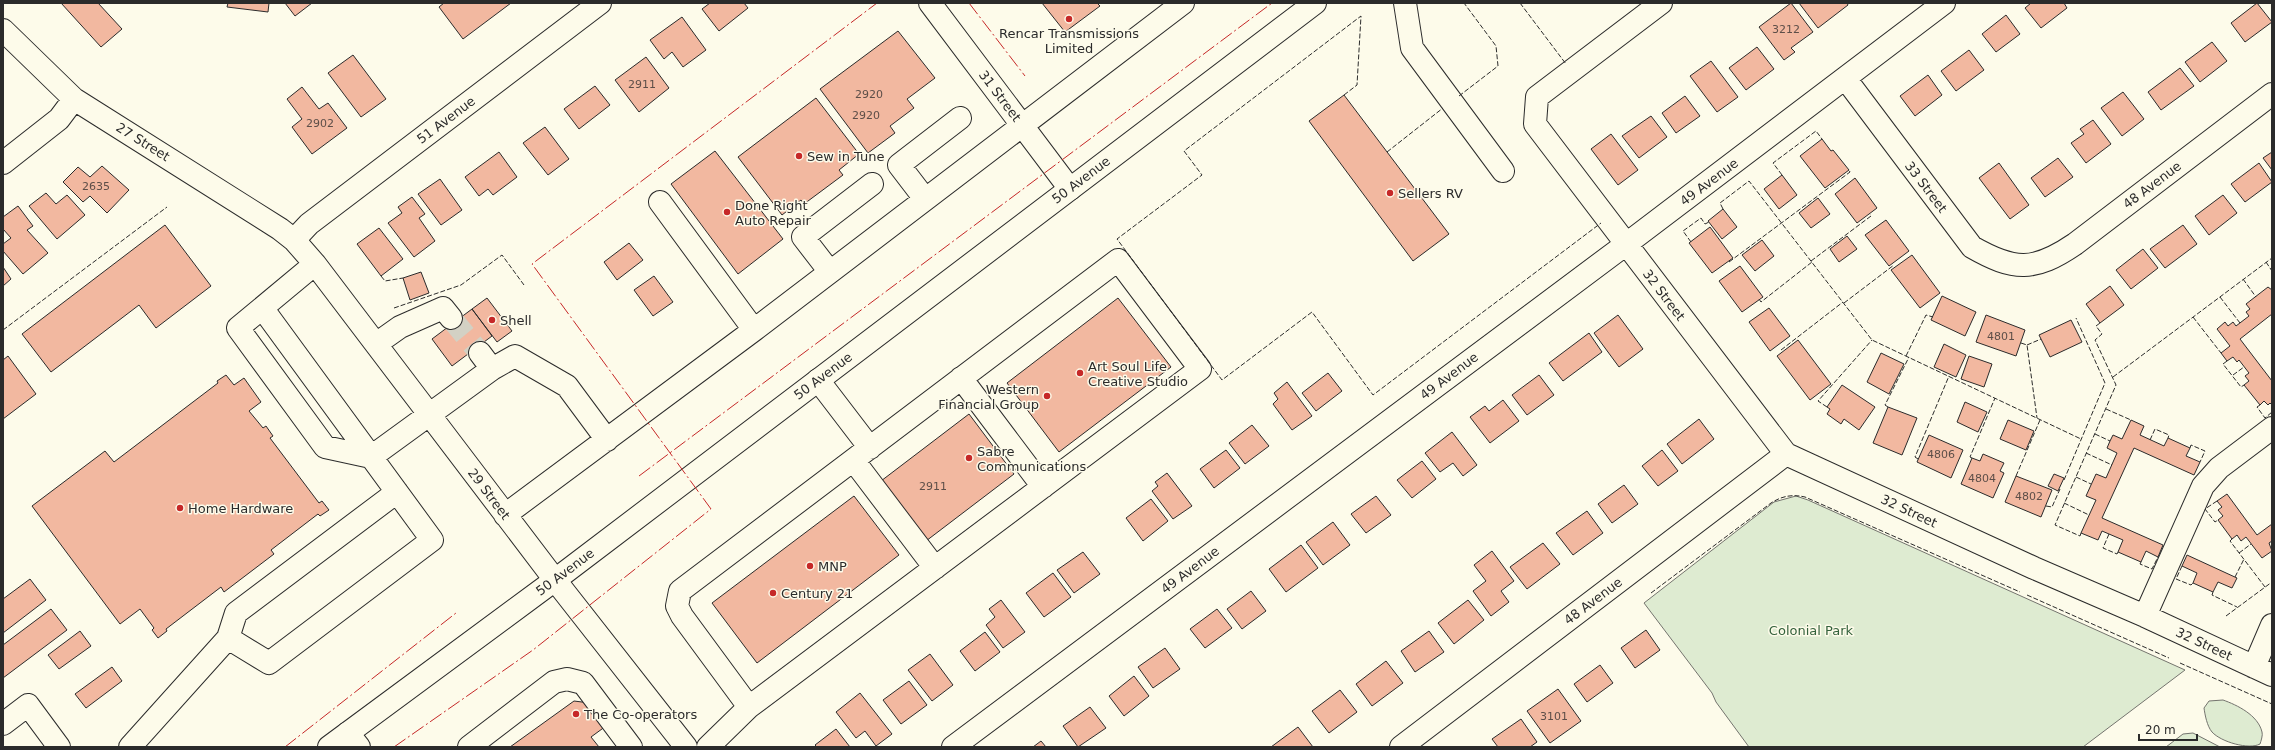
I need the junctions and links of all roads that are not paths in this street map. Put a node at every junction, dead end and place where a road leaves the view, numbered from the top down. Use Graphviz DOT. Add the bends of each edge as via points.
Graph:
graph roads {
  1 [pos="600,3"];
  2 [pos="930,3"];
  3 [pos="1183,3"];
  4 [pos="1315,3"];
  5 [pos="1405,3"];
  6 [pos="1661,3"];
  7 [pos="1944,3"];
  8 [pos="3,30"];
  9 [pos="1845,78"];
  10 [pos="2272,94"];
  11 [pos="74,99"];
  12 [pos="960,118"];
  13 [pos="1023,125"];
  14 [pos="3,163"];
  15 [pos="1503,171"];
  16 [pos="872,184"];
  17 [pos="1070,189"];
  18 [pos="925,199"];
  19 [pos="660,202"];
  20 [pos="294,240"];
  21 [pos="1625,245"];
  22 [pos="315,264"];
  23 [pos="2027,266"];
  24 [pos="830,272"];
  25 [pos="263,309"];
  26 [pos="451,318"];
  27 [pos="754,330"];
  28 [pos="376,344"];
  29 [pos="961,378"];
  30 [pos="818,380"];
  31 [pos="429,414"];
  32 [pos="2272,428"];
  33 [pos="607,440"];
  34 [pos="862,454"];
  35 [pos="1786,454"];
  36 [pos="371,457"];
  37 [pos="1043,487"];
  38 [pos="396,492"];
  39 [pos="506,515"];
  40 [pos="935,568"];
  41 [pos="555,580"];
  42 [pos="2145,616"];
  43 [pos="2272,625"];
  44 [pos="228,638"];
  45 [pos="2263,671"];
  46 [pos="749,707"];
  47 [pos="3,724"];
  48 [pos="354,740"];
  49 [pos="59,747"];
  50 [pos="130,747"];
  51 [pos="329,747"];
  52 [pos="469,747"];
  53 [pos="631,747"];
  54 [pos="685,747"];
  55 [pos="708,747"];
  56 [pos="953,747"];
  57 [pos="1401,747"];
  1 -- 20 [label="street, 51 Avenue" via="311,222"];
  2 -- 13 [label="street, 31 Street"];
  3 -- 13 [label="street"];
  4 -- 17 [label="street, 50 Avenue"];
  5 -- 15 [label="street" via="1412,48"];
  6 -- 21 [label="street, 32 Street" via="1537,97 1536,124"];
  7 -- 9 [label="street, 49 Avenue"];
  8 -- 11 [label="street, 27 Street"];
  9 -- 21 [label="street, 49 Avenue"];
  9 -- 23 [label="street, 33 Street" via="1972,247 1998,261"];
  10 -- 23 [label="street, 48 Avenue" via="2054,259"];
  11 -- 14 [label="street" via="59,119"];
  11 -- 20 [label="street, 27 Street"];
  12 -- 18 [label="street" via="899,165"];
  13 -- 17 [label="street, 31 Street"];
  13 -- 18 [label="street"];
  16 -- 24 [label="street" via="803,236"];
  17 -- 30 [label="street, 50 Avenue"];
  18 -- 24 [label="street"];
  19 -- 27 [label="street"];
  20 -- 22 [label="street, 29 Street"];
  21 -- 35 [label="street, 32 Street"];
  21 -- 56 [label="street, 49 Avenue"];
  22 -- 25 [label="street" via="291,282"];
  22 -- 28 [label="street, 29 Street"];
  24 -- 27 [label="street"];
  25 -- 36 [label="street"];
  25 -- 36 [label="street" via="238,328 246,341 326,447"];
  26 -- 28 [label="street" via="443,308 400,327"];
  27 -- 33 [label="street"];
  28 -- 31 [label="street, 29 Street"];
  29 -- 34 [label="street"];
  29 -- 37 [label="street"];
  29 -- 37 [label="street" via="1118,260 1200,369"];
  30 -- 34 [label="street"];
  30 -- 41 [label="street, 50 Avenue"];
  31 -- 33 [label="street" via="486,361 515,356 567,386"];
  31 -- 36 [label="street"];
  31 -- 39 [label="street, 29 Street"];
  32 -- 42 [label="street" via="2219,468 2204,486"];
  33 -- 39 [label="street"];
  34 -- 40 [label="street"];
  34 -- 46 [label="street" via="680,591 677,606 682,616"];
  35 -- 42 [label="street, 32 Street"];
  35 -- 57 [label="street, 48 Avenue"];
  36 -- 38 [label="street"];
  37 -- 40 [label="street"];
  38 -- 44 [label="street" via="236,612"];
  38 -- 44 [label="street" via="432,540 269,663"];
  39 -- 41 [label="street, 29 Street"];
  40 -- 46 [label="street"];
  41 -- 48 [label="street, 50 Avenue"];
  41 -- 54 [label="street, 29 Street"];
  42 -- 45 [label="street, 32 Street"];
  43 -- 45 [label="street"];
  44 -- 50 [label="street"];
  46 -- 55 [label="street"];
  47 -- 49 [label="street" via="28,705"];
  48 -- 51 [label="street, 50 Avenue"];
  52 -- 53 [label="street" via="554,682 567,679 584,683"];
}
